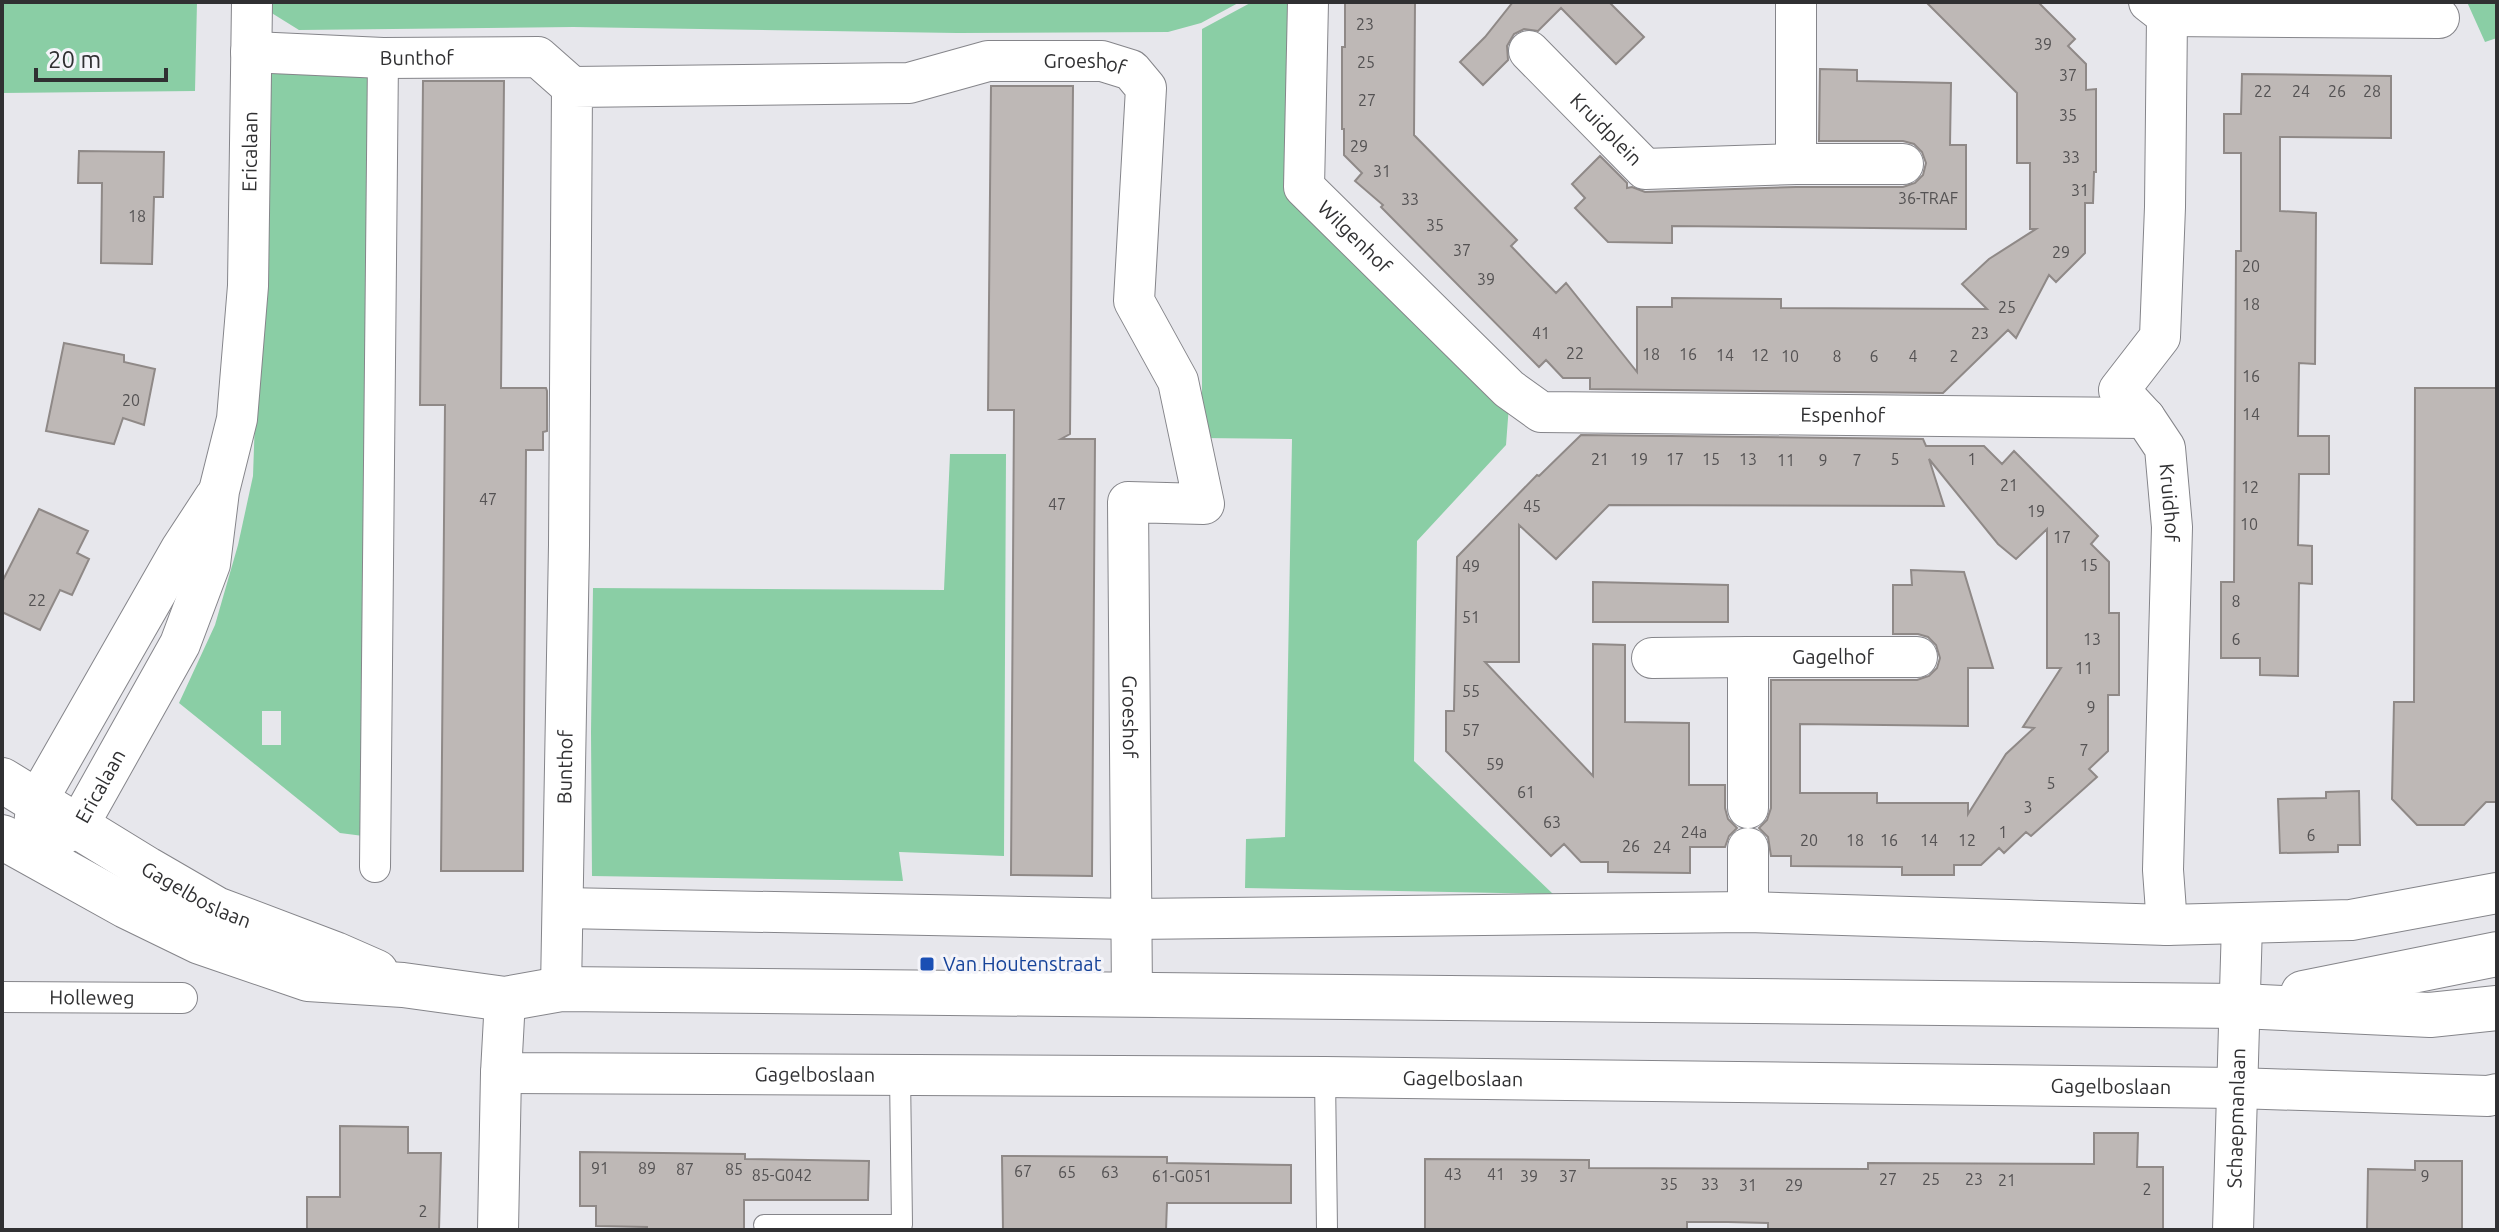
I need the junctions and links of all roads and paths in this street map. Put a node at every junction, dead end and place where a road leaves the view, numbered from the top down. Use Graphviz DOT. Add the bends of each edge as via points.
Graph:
graph roads {
  1 [pos="252,2"];
  2 [pos="1308,2"];
  3 [pos="1796,2"];
  4 [pos="2158,9"];
  5 [pos="2439,18"];
  6 [pos="1529,51"];
  7 [pos="251,52"];
  8 [pos="383,58"];
  9 [pos="572,87"];
  10 [pos="1796,164"];
  11 [pos="1903,164"];
  12 [pos="1541,412"];
  13 [pos="2145,418"];
  14 [pos="219,491"];
  15 [pos="1748,657"];
  16 [pos="1917,657"];
  17 [pos="1652,658"];
  18 [pos="19,790"];
  19 [pos="1748,808"];
  20 [pos="78,826"];
  21 [pos="16,845"];
  22 [pos="1748,848"];
  23 [pos="375,867"];
  24 [pos="2497,893"];
  25 [pos="563,908"];
  26 [pos="1748,912"];
  27 [pos="1131,919"];
  28 [pos="2242,924"];
  29 [pos="2167,925"];
  30 [pos="2497,954"];
  31 [pos="403,985"];
  32 [pos="561,989"];
  33 [pos="1132,995"];
  34 [pos="2,997"];
  35 [pos="182,998"];
  36 [pos="505,999"];
  37 [pos="2241,1006"];
  38 [pos="2497,1008"];
  39 [pos="501,1073"];
  40 [pos="900,1074"];
  41 [pos="1325,1077"];
  42 [pos="2236,1088"];
  43 [pos="2497,1094"];
  44 [pos="764,1225"];
  45 [pos="498,1230"];
  46 [pos="1327,1230"];
  47 [pos="2233,1230"];
  1 -- 7 [label="street, Ericalaan"];
  2 -- 12 [label="street, Wilgenhof" via="1304,187 1509,389"];
  3 -- 10 [label="street"];
  4 -- 5 [label="street, Kruidhof"];
  4 -- 13 [label="street, Kruidhof" via="2165,207 2160,337 2119,390"];
  6 -- 10 [label="street, Kruidplein" via="1645,169"];
  7 -- 8 [label="street, Bunthof"];
  7 -- 14 [label="street, Ericalaan" via="248,286 237,419"];
  8 -- 9 [label="street, Bunthof" via="538,57"];
  8 -- 23 [label="street"];
  9 -- 25 [label="street, Bunthof"];
  9 -- 27 [label="street, Groeshof" via="909,83 988,61 1102,61 1131,70 1146,88 1134,301 1178,381 1204,504 1128,502"];
  10 -- 11 [label="street, Kruidplein"];
  12 -- 13 [label="street, Espenhof"];
  13 -- 29 [label="street, Kruidhof" via="2165,448 2172,527 2163,870"];
  14 -- 18 [label="street, Ericalaan"];
  14 -- 20 [label="street, Ericalaan" via="210,564 180,644"];
  15 -- 16 [label="street, Gagelhof"];
  15 -- 17 [label="street, Gagelhof"];
  15 -- 19 [label="street"];
  18 -- 20 [label="street, Gagelboslaan"];
  18 -- 21 [label="street, Ericalaan"];
  20 -- 21 [label="street, Ericalaan"];
  20 -- 31 [label="street, Gagelboslaan" via="216,909"];
  21 -- 31 [label="street, Gagelboslaan" via="200,942 308,979"];
  22 -- 26 [label="street"];
  24 -- 28 [label="street" via="2351,920"];
  25 -- 27 [label="street"];
  25 -- 32 [label="street, Bunthof"];
  26 -- 27 [label="street"];
  26 -- 29 [label="street"];
  27 -- 33 [label="street, Groeshof"];
  28 -- 29 [label="street"];
  28 -- 37 [label="street"];
  30 -- 37 [label="street, Gagelboslaan"];
  31 -- 36 [label="street, Gagelboslaan"];
  32 -- 33 [label="street, Gagelboslaan"];
  32 -- 36 [label="street, Gagelboslaan"];
  33 -- 37 [label="street, Gagelboslaan"];
  34 -- 35 [label="street, Holleweg"];
  36 -- 39 [label="street"];
  37 -- 38 [label="street, Gagelboslaan" via="2430,1015"];
  37 -- 42 [label="street, Schaepmanlaan"];
  39 -- 40 [label="street, Gagelboslaan"];
  39 -- 45 [label="street"];
  40 -- 41 [label="street, Gagelboslaan"];
  40 -- 44 [label="lane" via="902,1225"];
  41 -- 42 [label="street, Gagelboslaan"];
  41 -- 46 [label="lane"];
  42 -- 43 [label="street, Gagelboslaan"];
  42 -- 47 [label="street, Schaepmanlaan"];
}
